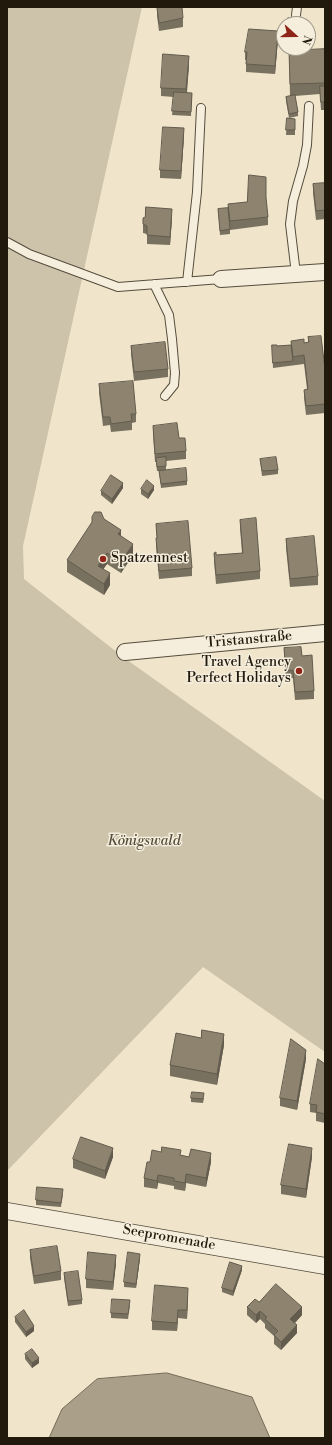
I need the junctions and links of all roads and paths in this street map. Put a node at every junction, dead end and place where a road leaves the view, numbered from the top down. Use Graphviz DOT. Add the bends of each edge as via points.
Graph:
graph roads {
  1 [pos="309,106"];
  2 [pos="201,108"];
  3 [pos="7,242"];
  4 [pos="325,272"];
  5 [pos="296,274"];
  6 [pos="221,279"];
  7 [pos="188,282"];
  8 [pos="154,284"];
  9 [pos="165,396"];
  10 [pos="325,633"];
  11 [pos="125,652"];
  12 [pos="9,1214"];
  13 [pos="325,1266"];
  1 -- 5 [label="lane" via="307,145 290,224"];
  2 -- 7 [label="lane" via="197,192"];
  3 -- 8 [label="lane" via="29,254 118,287"];
  4 -- 5 [label="street"];
  5 -- 6 [label="street"];
  6 -- 7 [label="lane"];
  7 -- 8 [label="lane"];
  8 -- 9 [label="lane" via="169,315 175,373 174,386"];
  10 -- 11 [label="street, Tristanstraße"];
  12 -- 13 [label="street, Seepromenade" via="112,1228"];
}
